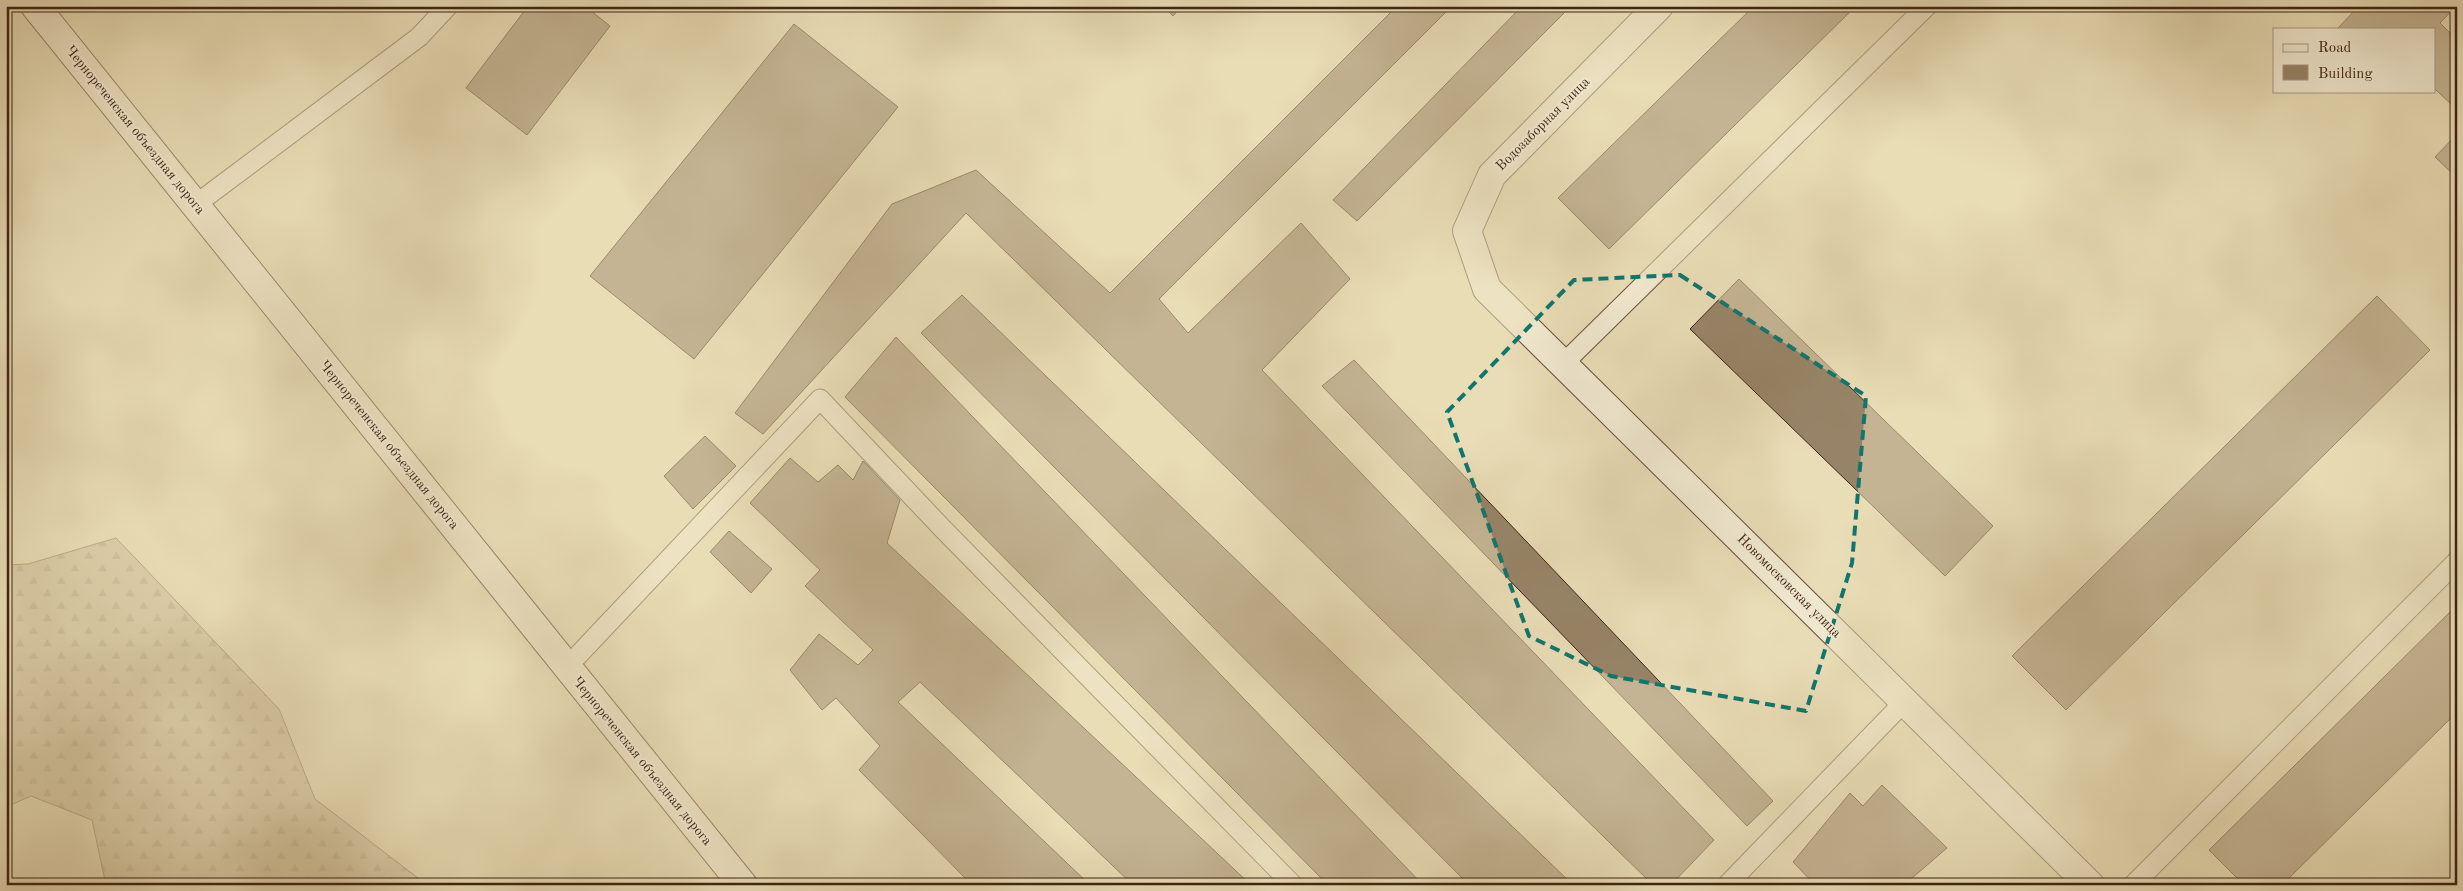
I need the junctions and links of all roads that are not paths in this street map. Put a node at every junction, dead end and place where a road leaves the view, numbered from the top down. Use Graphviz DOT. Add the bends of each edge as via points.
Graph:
graph roads {
  1 [pos="35,6"];
  2 [pos="448,6"];
  3 [pos="1659,6"];
  4 [pos="1927,6"];
  5 [pos="195,205"];
  6 [pos="1487,289"];
  7 [pos="1564,364"];
  8 [pos="2457,561"];
  9 [pos="566,668"];
  10 [pos="1905,701"];
  11 [pos="742,885"];
  12 [pos="1292,885"];
  13 [pos="1728,885"];
  14 [pos="2090,885"];
  15 [pos="2132,885"];
  1 -- 5 [label="street, Чернореченская объездная дорога"];
  2 -- 5 [label="lane" via="419,37"];
  3 -- 6 [label="street, Водозаборная улица" via="1492,175 1467,231"];
  4 -- 7 [label="lane"];
  5 -- 9 [label="street, Чернореченская объездная дорога"];
  6 -- 7 [label="street, Новомосковская улица"];
  7 -- 10 [label="street, Новомосковская улица"];
  8 -- 15 [label="lane"];
  9 -- 11 [label="street, Чернореченская объездная дорога"];
  9 -- 12 [label="lane" via="820,399"];
  10 -- 13 [label="lane"];
  10 -- 14 [label="street, Новомосковская улица"];
}
